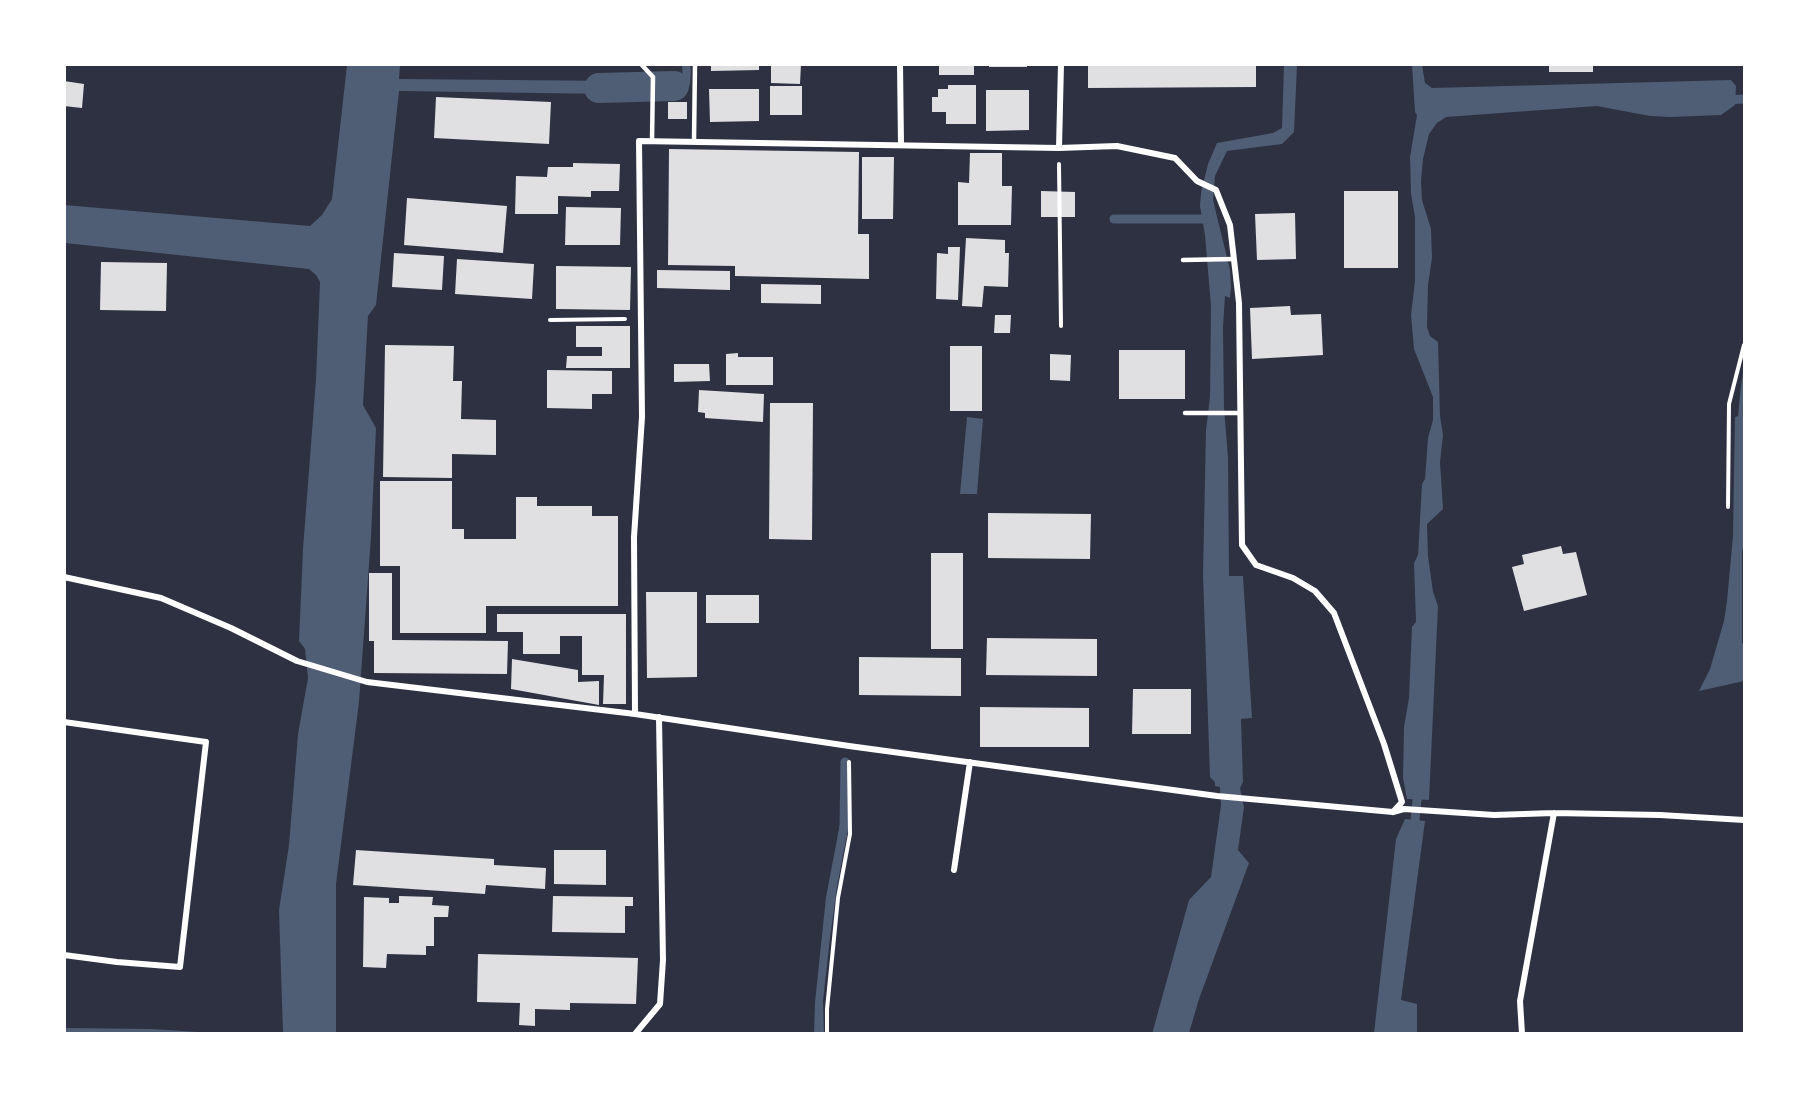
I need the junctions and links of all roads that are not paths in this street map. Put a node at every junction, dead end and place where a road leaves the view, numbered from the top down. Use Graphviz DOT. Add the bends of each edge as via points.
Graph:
graph roads {
  1 [pos="641,64"];
  2 [pos="695,64"];
  3 [pos="900,64"];
  4 [pos="1061,64"];
  5 [pos="652,141"];
  6 [pos="694,141"];
  7 [pos="901,145"];
  8 [pos="1059,148"];
  9 [pos="1234,259"];
  10 [pos="1183,260"];
  11 [pos="1185,413"];
  12 [pos="1240,413"];
  13 [pos="64,577"];
  14 [pos="635,714"];
  15 [pos="659,717"];
  16 [pos="64,722"];
  17 [pos="970,762"];
  18 [pos="1393,812"];
  19 [pos="1554,813"];
  20 [pos="1744,820"];
  21 [pos="954,870"];
  22 [pos="64,955"];
  23 [pos="635,1034"];
  24 [pos="1522,1034"];
  1 -- 5 [label="lane" via="653,77"];
  2 -- 6 [label="lane"];
  3 -- 7 [label="street"];
  4 -- 8 [label="street"];
  5 -- 6 [label="street"];
  5 -- 14 [label="street" via="639,141 642,417 634,537"];
  6 -- 7 [label="street"];
  7 -- 8 [label="street"];
  8 -- 9 [label="street" via="1117,146 1175,158 1197,181 1216,190 1230,225"];
  9 -- 10 [label="lane"];
  9 -- 12 [label="street" via="1239,303"];
  11 -- 12 [label="lane"];
  12 -- 18 [label="street" via="1242,545 1256,565 1316,591 1334,613 1402,802"];
  13 -- 14 [label="street" via="160,598 297,661 368,682"];
  14 -- 15 [label="street"];
  15 -- 17 [label="street"];
  15 -- 23 [label="street" via="663,960 660,1004"];
  16 -- 22 [label="street" via="206,742 180,967"];
  17 -- 18 [label="street" via="1217,796"];
  17 -- 21 [label="street"];
  18 -- 19 [label="street" via="1404,809 1494,815"];
  19 -- 20 [label="street"];
  19 -- 24 [label="street" via="1520,1001"];
}
